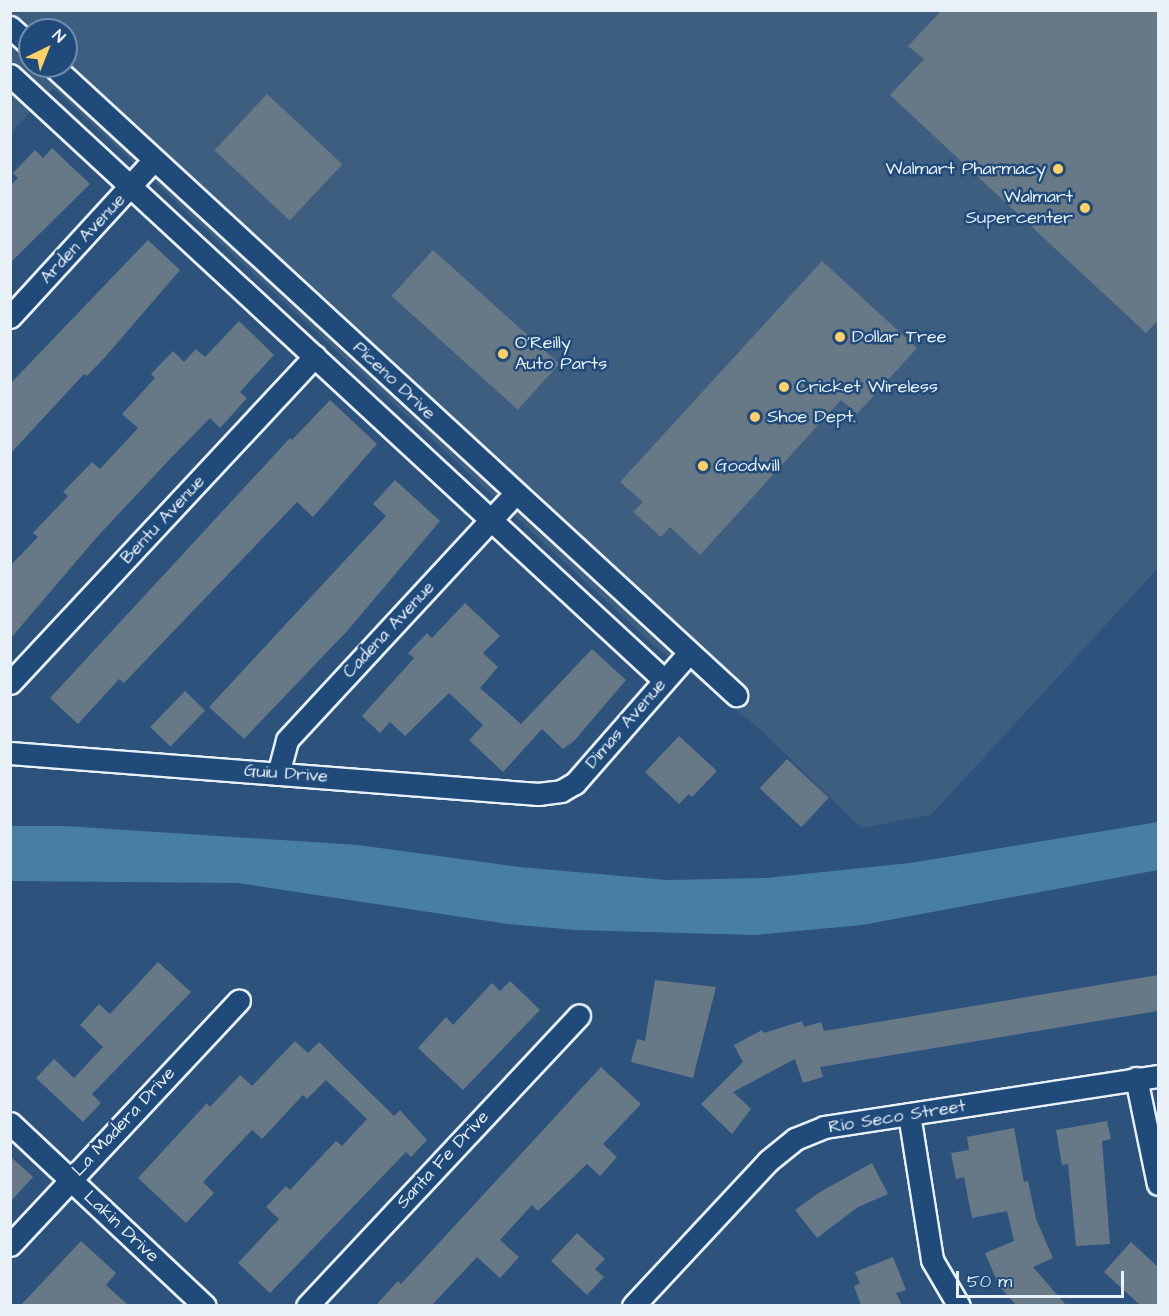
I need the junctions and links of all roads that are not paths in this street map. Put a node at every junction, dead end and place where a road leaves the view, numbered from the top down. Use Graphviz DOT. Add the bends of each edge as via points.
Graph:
graph roads {
  1 [pos="10,75"];
  2 [pos="66,78"];
  3 [pos="154,160"];
  4 [pos="130,187"];
  5 [pos="10,317"];
  6 [pos="315,356"];
  7 [pos="515,494"];
  8 [pos="490,521"];
  9 [pos="688,653"];
  10 [pos="664,680"];
  11 [pos="10,683"];
  12 [pos="736,695"];
  13 [pos="10,753"];
  14 [pos="278,774"];
  15 [pos="561,791"];
  16 [pos="239,1000"];
  17 [pos="579,1015"];
  18 [pos="1158,1076"];
  19 [pos="1136,1078"];
  20 [pos="909,1114"];
  21 [pos="10,1124"];
  22 [pos="70,1180"];
  23 [pos="1158,1184"];
  24 [pos="10,1245"];
  25 [pos="205,1305"];
  26 [pos="307,1305"];
  27 [pos="633,1305"];
  28 [pos="959,1305"];
  1 -- 4 [label="street, Piceno Drive"];
  2 -- 3 [label="street, Piceno Drive"];
  3 -- 4 [label="street, Arden Avenue"];
  3 -- 7 [label="street, Piceno Drive"];
  4 -- 5 [label="street, Arden Avenue"];
  4 -- 6 [label="street, Piceno Drive"];
  6 -- 8 [label="street, Piceno Drive"];
  6 -- 11 [label="street, Bentu Avenue"];
  7 -- 8 [label="street, Cadena Avenue"];
  7 -- 9 [label="street, Piceno Drive"];
  8 -- 10 [label="street, Piceno Drive"];
  8 -- 14 [label="street, Cadena Avenue" via="287,740"];
  9 -- 10 [label="street, Dimas Avenue"];
  9 -- 12 [label="street, Piceno Drive"];
  10 -- 15 [label="street, Dimas Avenue" via="575,783"];
  13 -- 14 [label="street, Guiu Drive"];
  14 -- 15 [label="street, Guiu Drive" via="538,794"];
  16 -- 22 [label="street, La Madera Drive"];
  17 -- 26 [label="street, Santa Fe Drive"];
  18 -- 19 [label="street, Rio Seco Street"];
  19 -- 20 [label="street, Rio Seco Street"];
  19 -- 23 [label="street"];
  20 -- 27 [label="street, Rio Seco Street" via="824,1127 795,1139 768,1161"];
  20 -- 28 [label="street" via="932,1260"];
  21 -- 22 [label="street, Lakin Drive"];
  22 -- 24 [label="street, La Madera Drive"];
  22 -- 25 [label="street, Lakin Drive"];
}
